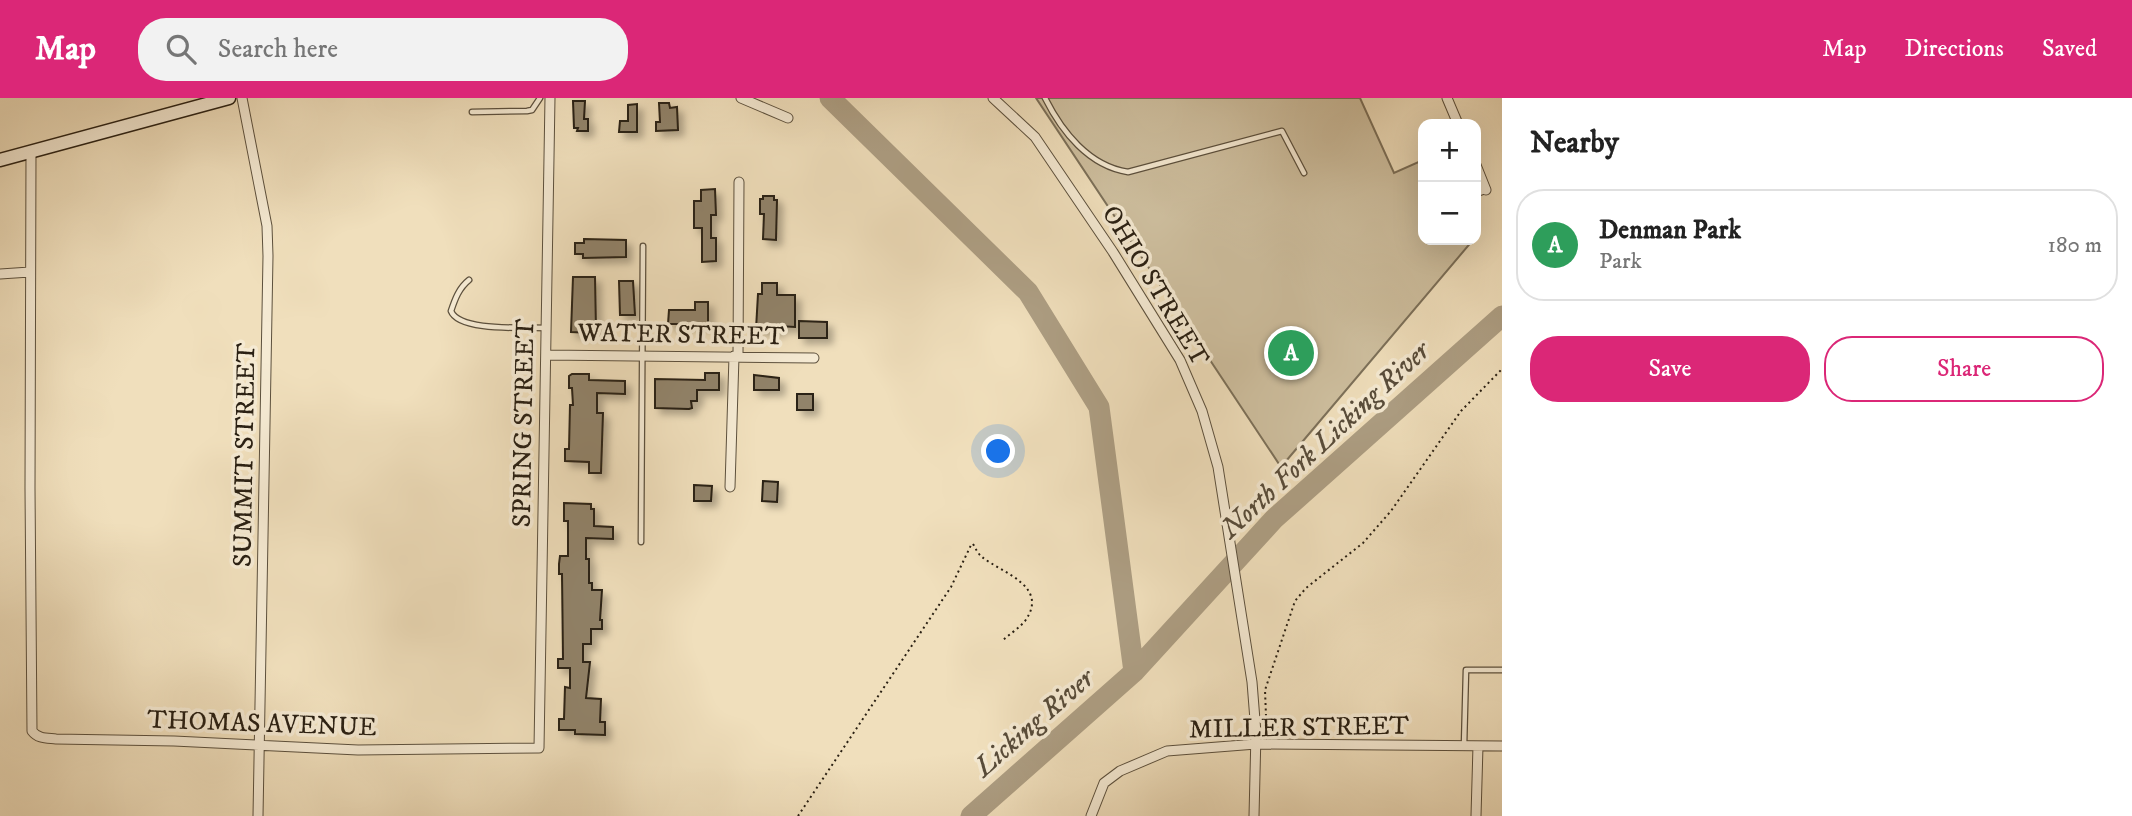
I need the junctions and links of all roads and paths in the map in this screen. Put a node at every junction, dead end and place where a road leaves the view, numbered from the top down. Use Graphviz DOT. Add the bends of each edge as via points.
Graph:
graph roads {
  1 [pos="229,98"];
  2 [pos="242,98"];
  3 [pos="540,98"];
  4 [pos="550,98"];
  5 [pos="741,98"];
  6 [pos="993,98"];
  7 [pos="1045,98"];
  8 [pos="1447,98"];
  9 [pos="472,112"];
  10 [pos="788,118"];
  11 [pos="1456,119"];
  12 [pos="31,152"];
  13 [pos="0,160"];
  14 [pos="1304,173"];
  15 [pos="1481,178"];
  16 [pos="739,182"];
  17 [pos="1486,190"];
  18 [pos="1481,192"];
  19 [pos="643,246"];
  20 [pos="30,272"];
  21 [pos="0,274"];
  22 [pos="469,280"];
  23 [pos="547,328"];
  24 [pos="547,355"];
  25 [pos="642,355"];
  26 [pos="736,356"];
  27 [pos="814,358"];
  28 [pos="1502,369"];
  29 [pos="730,488"];
  30 [pos="641,542"];
  31 [pos="1003,640"];
  32 [pos="1502,670"];
  33 [pos="1256,733"];
  34 [pos="1255,744"];
  35 [pos="259,746"];
  36 [pos="1478,746"];
  37 [pos="1502,746"];
  38 [pos="1464,747"];
  39 [pos="538,748"];
  40 [pos="258,816"];
  41 [pos="797,816"];
  42 [pos="1091,816"];
  43 [pos="1254,816"];
  44 [pos="1476,816"];
  1 -- 12 [label="street"];
  2 -- 35 [label="street, SUMMIT STREET" via="267,236"];
  3 -- 9 [label="lane" via="532,110"];
  4 -- 23 [label="street, SPRING STREET"];
  5 -- 10 [label="street"];
  6 -- 33 [label="street, OHIO STREET" via="1047,154 1150,308 1197,399 1211,439 1224,505"];
  7 -- 14 [label="lane" via="1069,137 1111,169 1128,172 1282,131"];
  8 -- 11 [label="street"];
  12 -- 13 [label="street"];
  12 -- 20 [label="street"];
  15 -- 17 [label="street"];
  16 -- 26 [label="street"];
  17 -- 18 [label="lane"];
  19 -- 25 [label="lane"];
  20 -- 21 [label="street"];
  20 -- 35 [label="street, THOMAS AVENUE" via="32,731 41,737"];
  22 -- 23 [label="lane" via="456,296 455,319 482,326"];
  23 -- 24 [label="street, SPRING STREET"];
  24 -- 25 [label="street, WATER STREET"];
  24 -- 39 [label="street, SPRING STREET"];
  25 -- 26 [label="street, WATER STREET"];
  25 -- 30 [label="lane"];
  26 -- 27 [label="street, WATER STREET"];
  26 -- 29 [label="street"];
  28 -- 33 [label="path" via="1461,411 1363,543 1295,601 1265,690 1264,730"];
  31 -- 41 [label="path" via="1024,622 1031,597 1021,581 979,555 972,543 951,587"];
  32 -- 38 [label="lane" via="1466,670"];
  33 -- 34 [label="street, OHIO STREET"];
  34 -- 38 [label="street, MILLER STREET"];
  34 -- 42 [label="street, MILLER STREET" via="1167,751 1120,771 1104,783"];
  34 -- 43 [label="street, OHIO STREET"];
  35 -- 39 [label="street, THOMAS AVENUE"];
  35 -- 40 [label="street, SUMMIT STREET"];
  36 -- 37 [label="street, MILLER STREET"];
  36 -- 38 [label="street, MILLER STREET"];
  36 -- 44 [label="street"];
}
